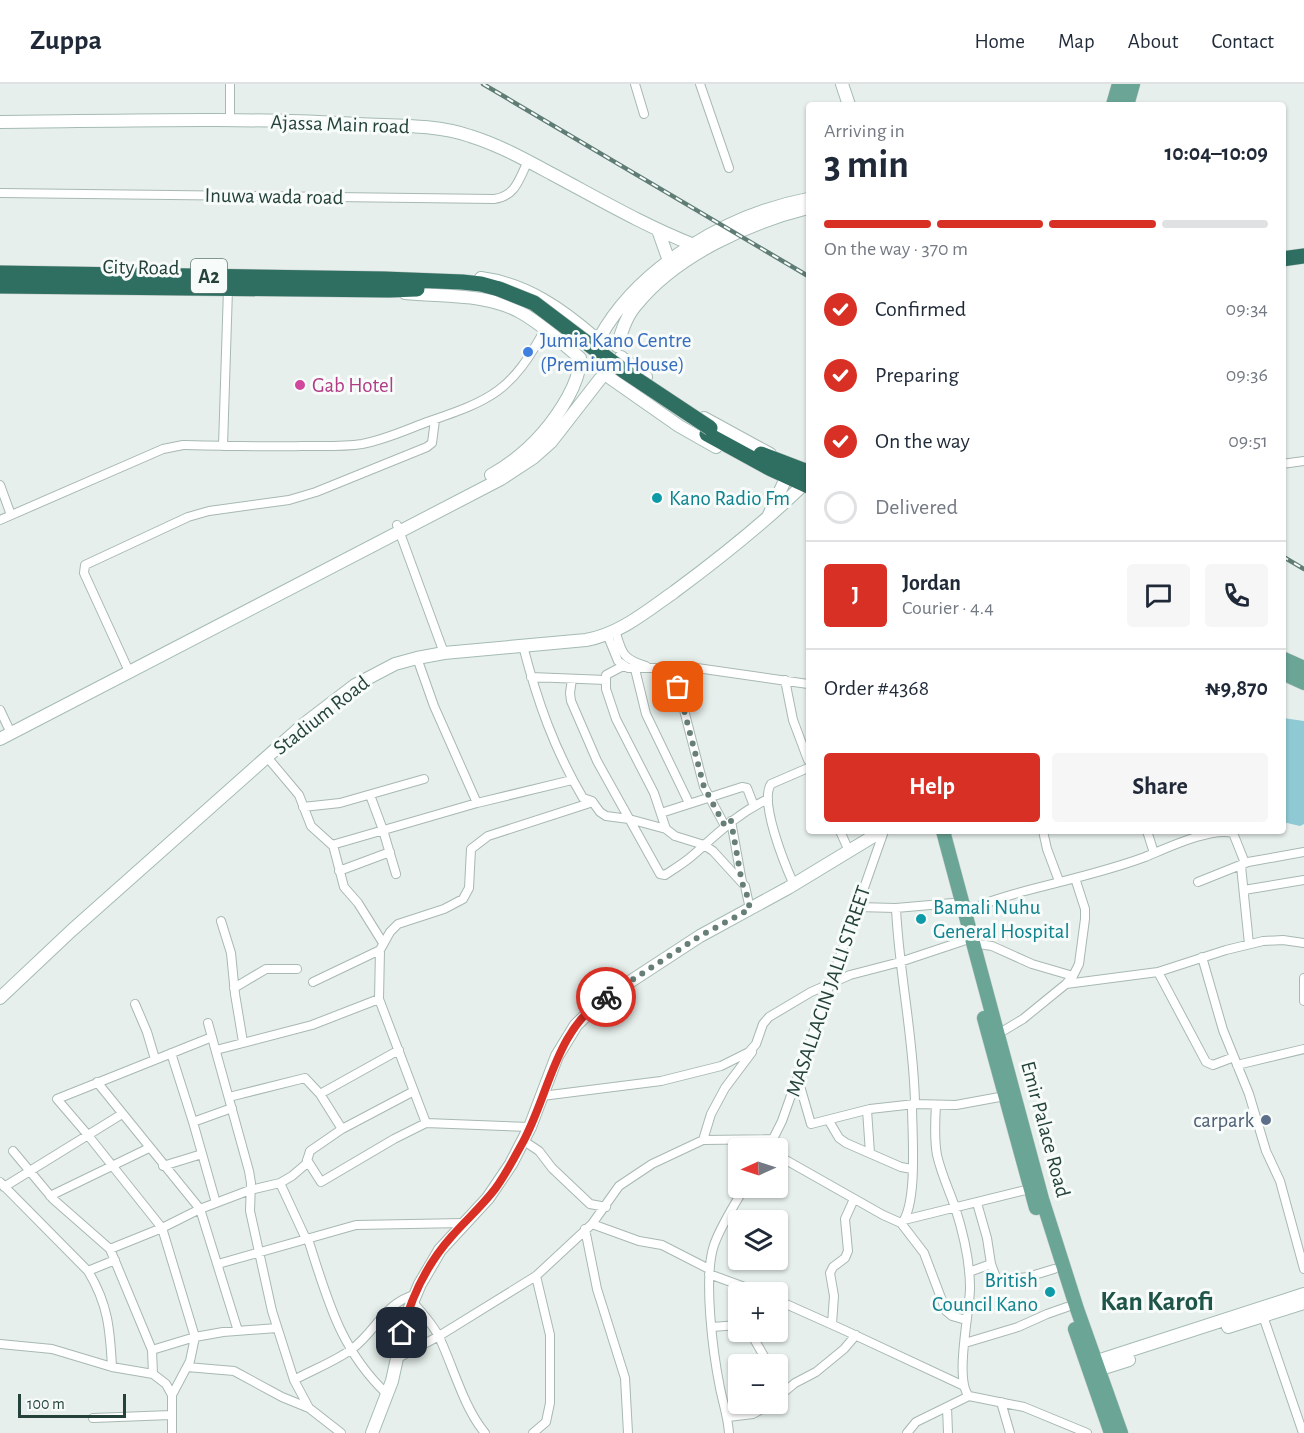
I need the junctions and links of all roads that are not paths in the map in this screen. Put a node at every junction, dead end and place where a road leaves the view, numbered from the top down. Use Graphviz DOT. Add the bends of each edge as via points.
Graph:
graph roads {
  1 [pos="230,84"];
  2 [pos="635,84"];
  3 [pos="700,84"];
  4 [pos="842,84"];
  5 [pos="1119,84"];
  6 [pos="1126,84"];
  7 [pos="1133,84"];
  8 [pos="1140,84"];
  9 [pos="848,102"];
  10 [pos="1114,102"];
  11 [pos="1121,102"];
  12 [pos="1128,102"];
  13 [pos="1135,102"];
  14 [pos="644,114"];
  15 [pos="230,120"];
  16 [pos="0,122"];
  17 [pos="528,161"];
  18 [pos="729,168"];
  19 [pos="0,193"];
  20 [pos="806,200"];
  21 [pos="806,209"];
  22 [pos="742,225"];
  23 [pos="658,230"];
  24 [pos="694,244"];
  25 [pos="1304,246"];
  26 [pos="1286,248"];
  27 [pos="1304,256"];
  28 [pos="1286,258"];
  29 [pos="669,261"];
  30 [pos="0,273"];
  31 [pos="387,285"];
  32 [pos="0,286"];
  33 [pos="228,288"];
  34 [pos="545,329"];
  35 [pos="598,338"];
  36 [pos="619,351"];
  37 [pos="580,360"];
  38 [pos="605,378"];
  39 [pos="435,420"];
  40 [pos="223,446"];
  41 [pos="1304,461"];
  42 [pos="1286,463"];
  43 [pos="774,466"];
  44 [pos="806,481"];
  45 [pos="806,482"];
  46 [pos="0,485"];
  47 [pos="11,515"];
  48 [pos="0,520"];
  49 [pos="766,521"];
  50 [pos="398,529"];
  51 [pos="611,632"];
  52 [pos="523,646"];
  53 [pos="444,653"];
  54 [pos="417,658"];
  55 [pos="1286,660"];
  56 [pos="623,666"];
  57 [pos="127,667"];
  58 [pos="652,668"];
  59 [pos="675,668"];
  60 [pos="1304,668"];
  61 [pos="634,669"];
  62 [pos="1286,675"];
  63 [pos="531,677"];
  64 [pos="572,679"];
  65 [pos="606,680"];
  66 [pos="784,680"];
  67 [pos="1304,683"];
  68 [pos="806,684"];
  69 [pos="0,710"];
  70 [pos="4,731"];
  71 [pos="0,739"];
  72 [pos="806,755"];
  73 [pos="267,757"];
  74 [pos="806,769"];
  75 [pos="424,779"];
  76 [pos="572,780"];
  77 [pos="370,795"];
  78 [pos="708,796"];
  79 [pos="768,799"];
  80 [pos="593,802"];
  81 [pos="477,803"];
  82 [pos="688,803"];
  83 [pos="754,806"];
  84 [pos="303,807"];
  85 [pos="661,813"];
  86 [pos="628,819"];
  87 [pos="728,824"];
  88 [pos="666,829"];
  89 [pos="383,830"];
  90 [pos="841,834"];
  91 [pos="878,834"];
  92 [pos="882,834"];
  93 [pos="935,834"];
  94 [pos="944,834"];
  95 [pos="1044,834"];
  96 [pos="1148,834"];
  97 [pos="1201,834"];
  98 [pos="1233,834"];
  99 [pos="333,844"];
  100 [pos="704,845"];
  101 [pos="849,851"];
  102 [pos="390,852"];
  103 [pos="1304,852"];
  104 [pos="1154,853"];
  105 [pos="1243,864"];
  106 [pos="339,871"];
  107 [pos="396,874"];
  108 [pos="1076,878"];
  109 [pos="1304,880"];
  110 [pos="1059,881"];
  111 [pos="1198,882"];
  112 [pos="742,883"];
  113 [pos="794,885"];
  114 [pos="1244,890"];
  115 [pos="953,903"];
  116 [pos="857,907"];
  117 [pos="896,908"];
  118 [pos="750,909"];
  119 [pos="964,913"];
  120 [pos="220,921"];
  121 [pos="968,942"];
  122 [pos="1304,943"];
  123 [pos="1249,944"];
  124 [pos="381,947"];
  125 [pos="1202,957"];
  126 [pos="900,962"];
  127 [pos="297,969"];
  128 [pos="1158,972"];
  129 [pos="1073,976"];
  130 [pos="1304,978"];
  131 [pos="313,982"];
  132 [pos="829,983"];
  133 [pos="1066,984"];
  134 [pos="234,988"];
  135 [pos="0,998"];
  136 [pos="379,999"];
  137 [pos="1304,1001"];
  138 [pos="135,1004"];
  139 [pos="208,1023"];
  140 [pos="998,1034"];
  141 [pos="212,1037"];
  142 [pos="243,1042"];
  143 [pos="756,1044"];
  144 [pos="1304,1049"];
  145 [pos="216,1050"];
  146 [pos="399,1050"];
  147 [pos="171,1053"];
  148 [pos="155,1059"];
  149 [pos="1236,1061"];
  150 [pos="798,1077"];
  151 [pos="97,1082"];
  152 [pos="414,1091"];
  153 [pos="320,1094"];
  154 [pos="542,1096"];
  155 [pos="1005,1096"];
  156 [pos="229,1097"];
  157 [pos="913,1105"];
  158 [pos="936,1105"];
  159 [pos="232,1108"];
  160 [pos="867,1110"];
  161 [pos="122,1114"];
  162 [pos="829,1121"];
  163 [pos="193,1122"];
  164 [pos="426,1123"];
  165 [pos="530,1127"];
  166 [pos="342,1129"];
  167 [pos="87,1134"];
  168 [pos="774,1138"];
  169 [pos="703,1140"];
  170 [pos="728,1140"];
  171 [pos="524,1141"];
  172 [pos="149,1148"];
  173 [pos="13,1151"];
  174 [pos="870,1153"];
  175 [pos="202,1154"];
  176 [pos="307,1160"];
  177 [pos="788,1161"];
  178 [pos="163,1166"];
  179 [pos="112,1167"];
  180 [pos="912,1169"];
  181 [pos="29,1171"];
  182 [pos="280,1183"];
  183 [pos="2,1184"];
  184 [pos="1030,1189"];
  185 [pos="250,1190"];
  186 [pos="50,1196"];
  187 [pos="738,1198"];
  188 [pos="854,1199"];
  189 [pos="216,1203"];
  190 [pos="977,1203"];
  191 [pos="606,1207"];
  192 [pos="200,1209"];
  193 [pos="955,1209"];
  194 [pos="903,1222"];
  195 [pos="464,1223"];
  196 [pos="589,1226"];
  197 [pos="162,1228"];
  198 [pos="307,1239"];
  199 [pos="1049,1239"];
  200 [pos="110,1249"];
  201 [pos="259,1252"];
  202 [pos="115,1260"];
  203 [pos="218,1264"];
  204 [pos="991,1264"];
  205 [pos="1054,1269"];
  206 [pos="1304,1269"];
  207 [pos="88,1271"];
  208 [pos="709,1272"];
  209 [pos="969,1272"];
  210 [pos="536,1276"];
  211 [pos="733,1282"];
  212 [pos="1304,1294"];
  213 [pos="413,1298"];
  214 [pos="1304,1303"];
  215 [pos="788,1305"];
  216 [pos="1067,1307"];
  217 [pos="1263,1316"];
  218 [pos="966,1320"];
  219 [pos="832,1324"];
  220 [pos="728,1326"];
  221 [pos="712,1327"];
  222 [pos="277,1328"];
  223 [pos="238,1331"];
  224 [pos="856,1335"];
  225 [pos="439,1336"];
  226 [pos="195,1337"];
  227 [pos="965,1342"];
  228 [pos="0,1344"];
  229 [pos="152,1350"];
  230 [pos="351,1350"];
  231 [pos="398,1358"];
  232 [pos="112,1367"];
  233 [pos="1098,1367"];
  234 [pos="187,1368"];
  235 [pos="153,1374"];
  236 [pos="294,1380"];
  237 [pos="964,1386"];
  238 [pos="788,1389"];
  239 [pos="387,1394"];
  240 [pos="172,1395"];
  241 [pos="969,1396"];
  242 [pos="1001,1401"];
  243 [pos="947,1407"];
  244 [pos="309,1408"];
  245 [pos="753,1414"];
  246 [pos="171,1415"];
  247 [pos="728,1417"];
  248 [pos="93,1418"];
  249 [pos="172,1433"];
  250 [pos="341,1433"];
  251 [pos="372,1433"];
  252 [pos="485,1433"];
  253 [pos="533,1433"];
  254 [pos="628,1433"];
  255 [pos="729,1433"];
  256 [pos="907,1433"];
  257 [pos="948,1433"];
  258 [pos="1010,1433"];
  259 [pos="1087,1433"];
  260 [pos="1111,1433"];
  261 [pos="1121,1433"];
  262 [pos="1303,1433"];
  1 -- 15 [label="street"];
  2 -- 14 [label="street"];
  3 -- 18 [label="street"];
  4 -- 9 [label="street"];
  5 -- 10 [label="main road"];
  6 -- 11 [label="main road"];
  7 -- 12 [label="main road"];
  8 -- 13 [label="main road"];
  15 -- 16 [label="street, Ajassa Main road"];
  15 -- 17 [label="street, Ajassa Main road" via="432,128 470,135"];
  17 -- 19 [label="street, Inuwa wada road" via="512,193 494,199"];
  17 -- 23 [label="street, Ajassa Main road"];
  20 -- 22 [label="street"];
  21 -- 22 [label="street"];
  22 -- 24 [label="street"];
  22 -- 36 [label="street" via="648,291 627,318"];
  23 -- 24 [label="street, Ajassa Main road"];
  23 -- 29 [label="street"];
  24 -- 29 [label="street"];
  25 -- 26 [label="highway"];
  27 -- 28 [label="highway"];
  29 -- 35 [label="street" via="638,289"];
  30 -- 31 [label="highway, City Road / A2"];
  31 -- 33 [label="highway, City Road / A2"];
  31 -- 34 [label="street, City Road / A2" via="494,302 519,311"];
  31 -- 35 [label="street, City Road / A2" via="440,274 516,285 549,302"];
  31 -- 43 [label="highway, City Road / A2, bridge" via="462,282 534,303 708,431"];
  32 -- 33 [label="highway, City Road / A2"];
  33 -- 40 [label="street"];
  34 -- 37 [label="street, City Road / A2"];
  34 -- 39 [label="street" via="531,356 495,394"];
  35 -- 36 [label="street" via="607,338"];
  35 -- 37 [label="street" via="584,345"];
  36 -- 38 [label="street" via="618,369"];
  36 -- 43 [label="street, A2" via="635,369 694,412 765,450"];
  37 -- 38 [label="street" via="585,372 594,378"];
  37 -- 50 [label="street" via="572,390 549,428 534,444 496,472"];
  38 -- 43 [label="street, A2" via="712,445 761,469"];
  38 -- 50 [label="street" via="590,390 563,428 533,458 501,479"];
  39 -- 40 [label="street" via="349,446"];
  39 -- 57 [label="street" via="432,443 427,447 307,495 188,517 85,565 84,573"];
  40 -- 47 [label="street" via="163,449"];
  41 -- 42 [label="street"];
  43 -- 44 [label="highway, A2"];
  43 -- 49 [label="street, Stadium Road"];
  45 -- 49 [label="street, Stadium Road"];
  46 -- 47 [label="street"];
  47 -- 48 [label="street"];
  49 -- 51 [label="street, Stadium Road" via="640,616"];
  50 -- 53 [label="street"];
  50 -- 57 [label="street"];
  50 -- 71 [label="street"];
  51 -- 52 [label="street, Stadium Road" via="586,640"];
  51 -- 56 [label="street" via="618,661"];
  51 -- 58 [label="street" via="623,655"];
  52 -- 53 [label="street, Stadium Road"];
  52 -- 63 [label="street"];
  53 -- 54 [label="street, Stadium Road"];
  54 -- 73 [label="street, Stadium Road" via="395,664 330,702"];
  54 -- 81 [label="street"];
  55 -- 60 [label="main road"];
  56 -- 61 [label="street"];
  56 -- 65 [label="street" via="608,673"];
  57 -- 70 [label="street"];
  58 -- 59 [label="street"];
  58 -- 61 [label="street"];
  59 -- 66 [label="street"];
  59 -- 78 [label="street"];
  61 -- 82 [label="street" via="646,714"];
  62 -- 67 [label="main road"];
  63 -- 64 [label="street"];
  63 -- 76 [label="street" via="541,712"];
  64 -- 65 [label="street"];
  64 -- 86 [label="street" via="574,710"];
  65 -- 85 [label="street" via="616,718"];
  66 -- 68 [label="street"];
  66 -- 72 [label="street"];
  69 -- 70 [label="street"];
  73 -- 84 [label="street"];
  73 -- 135 [label="street, Stadium Road"];
  74 -- 79 [label="street" via="769,786"];
  75 -- 77 [label="street"];
  76 -- 80 [label="street" via="583,798"];
  76 -- 81 [label="street"];
  77 -- 84 [label="street"];
  77 -- 89 [label="street"];
  78 -- 82 [label="street"];
  78 -- 83 [label="street" via="745,787"];
  78 -- 87 [label="street"];
  79 -- 83 [label="street"];
  79 -- 113 [label="street" via="775,838"];
  80 -- 86 [label="street" via="602,814"];
  80 -- 124 [label="street" via="488,836 470,852 469,888 463,899 398,924"];
  81 -- 89 [label="street"];
  82 -- 85 [label="street"];
  83 -- 87 [label="street"];
  84 -- 99 [label="street" via="311,826"];
  85 -- 88 [label="street"];
  86 -- 88 [label="street"];
  86 -- 100 [label="street" via="660,874"];
  87 -- 100 [label="street"];
  87 -- 112 [label="street"];
  88 -- 100 [label="street"];
  89 -- 99 [label="street"];
  89 -- 102 [label="street"];
  90 -- 101 [label="street"];
  91 -- 101 [label="street"];
  92 -- 116 [label="street, MASALLACIN JALLI STREET"];
  93 -- 115 [label="main road, Emir Palace Road"];
  94 -- 119 [label="main road, Emir Palace Road"];
  95 -- 110 [label="street"];
  96 -- 104 [label="street"];
  97 -- 104 [label="street"];
  98 -- 105 [label="street"];
  99 -- 106 [label="street"];
  100 -- 112 [label="street"];
  101 -- 113 [label="street"];
  102 -- 106 [label="street"];
  102 -- 107 [label="street"];
  103 -- 105 [label="street"];
  104 -- 108 [label="street"];
  105 -- 111 [label="street"];
  105 -- 114 [label="street"];
  106 -- 124 [label="street" via="344,887 358,903"];
  108 -- 110 [label="street"];
  108 -- 129 [label="street" via="1085,919 1079,964"];
  109 -- 114 [label="street"];
  110 -- 119 [label="street" via="989,901"];
  112 -- 118 [label="street"];
  113 -- 118 [label="street"];
  114 -- 123 [label="street"];
  115 -- 117 [label="street"];
  115 -- 121 [label="main road, Emir Palace Road"];
  116 -- 117 [label="street"];
  116 -- 132 [label="street, MASALLACIN JALLI STREET"];
  117 -- 126 [label="street"];
  118 -- 154 [label="street" via="700,936 591,1009 563,1044"];
  119 -- 121 [label="main road, Emir Palace Road"];
  120 -- 134 [label="street" via="231,953"];
  121 -- 126 [label="street"];
  121 -- 129 [label="street" via="993,946 1032,964"];
  121 -- 140 [label="main road, Emir Palace Road"];
  121 -- 155 [label="main road, Emir Palace Road"];
  122 -- 123 [label="street" via="1274,940"];
  123 -- 125 [label="street"];
  124 -- 131 [label="street"];
  124 -- 136 [label="street"];
  125 -- 128 [label="street"];
  125 -- 149 [label="street"];
  126 -- 132 [label="street"];
  126 -- 157 [label="street" via="907,1000"];
  127 -- 134 [label="street" via="267,969"];
  128 -- 133 [label="street"];
  128 -- 149 [label="street" via="1206,1062 1213,1065"];
  129 -- 133 [label="street"];
  130 -- 137 [label="street"];
  132 -- 143 [label="street" via="769,1017"];
  132 -- 150 [label="street, MASALLACIN JALLI STREET"];
  133 -- 140 [label="street"];
  134 -- 142 [label="street"];
  136 -- 142 [label="street" via="312,1025"];
  136 -- 146 [label="street"];
  138 -- 148 [label="street"];
  139 -- 141 [label="street"];
  140 -- 199 [label="main road, Emir Palace Road"];
  141 -- 145 [label="street"];
  141 -- 147 [label="street"];
  142 -- 145 [label="street"];
  143 -- 154 [label="street" via="743,1056 694,1074"];
  143 -- 169 [label="street" via="724,1088"];
  144 -- 149 [label="street"];
  145 -- 156 [label="street"];
  146 -- 152 [label="street"];
  146 -- 153 [label="street"];
  147 -- 148 [label="street"];
  147 -- 163 [label="street"];
  148 -- 151 [label="street"];
  149 -- 206 [label="street" via="1280,1181"];
  150 -- 162 [label="street" via="809,1123"];
  150 -- 168 [label="street, MASALLACIN JALLI STREET"];
  151 -- 161 [label="street"];
  151 -- 167 [label="street" via="57,1099"];
  152 -- 164 [label="street"];
  152 -- 166 [label="street"];
  153 -- 156 [label="street" via="304,1078"];
  153 -- 166 [label="street"];
  154 -- 165 [label="street"];
  155 -- 158 [label="street" via="956,1106"];
  155 -- 184 [label="main road, Emir Palace Road"];
  156 -- 159 [label="street"];
  157 -- 158 [label="street"];
  157 -- 160 [label="street"];
  157 -- 180 [label="street"];
  158 -- 193 [label="street" via="937,1153"];
  159 -- 163 [label="street"];
  159 -- 185 [label="street" via="249,1171"];
  160 -- 162 [label="street"];
  160 -- 174 [label="street"];
  161 -- 167 [label="street"];
  161 -- 172 [label="street"];
  162 -- 174 [label="street" via="839,1138"];
  163 -- 175 [label="street"];
  164 -- 165 [label="street"];
  164 -- 176 [label="street" via="321,1182"];
  165 -- 171 [label="street"];
  166 -- 176 [label="street" via="310,1151"];
  167 -- 179 [label="street"];
  167 -- 181 [label="street"];
  169 -- 170 [label="street"];
  169 -- 191 [label="street" via="652,1164 619,1186"];
  171 -- 191 [label="street" via="539,1151 590,1204"];
  171 -- 195 [label="street" via="496,1188"];
  172 -- 178 [label="street"];
  172 -- 179 [label="street"];
  173 -- 181 [label="street"];
  174 -- 180 [label="street"];
  175 -- 178 [label="street"];
  175 -- 189 [label="street"];
  176 -- 182 [label="street"];
  177 -- 188 [label="street"];
  178 -- 192 [label="street"];
  179 -- 186 [label="street"];
  179 -- 197 [label="street"];
  180 -- 194 [label="street" via="909,1206"];
  181 -- 183 [label="street"];
  181 -- 186 [label="street"];
  182 -- 185 [label="street"];
  182 -- 198 [label="street"];
  183 -- 207 [label="street"];
  184 -- 190 [label="street"];
  184 -- 199 [label="main road, Emir Palace Road"];
  185 -- 189 [label="street"];
  185 -- 201 [label="street" via="250,1211"];
  186 -- 200 [label="street"];
  187 -- 208 [label="street" via="717,1237"];
  188 -- 194 [label="street"];
  188 -- 219 [label="street" via="845,1219 848,1251 830,1274 834,1296"];
  189 -- 192 [label="street"];
  190 -- 193 [label="street"];
  190 -- 204 [label="street"];
  191 -- 196 [label="street"];
  192 -- 197 [label="street"];
  192 -- 203 [label="street"];
  193 -- 194 [label="street"];
  193 -- 209 [label="street"];
  194 -- 218 [label="street" via="924,1253 946,1311"];
  195 -- 198 [label="street" via="356,1226"];
  195 -- 213 [label="street" via="429,1266"];
  196 -- 208 [label="street" via="662,1245"];
  196 -- 210 [label="street"];
  196 -- 254 [label="street" via="597,1289 626,1378"];
  197 -- 200 [label="street"];
  197 -- 226 [label="street"];
  198 -- 201 [label="street"];
  198 -- 230 [label="street" via="333,1317"];
  199 -- 205 [label="main road, Emir Palace Road"];
  199 -- 233 [label="main road, Emir Palace Road"];
  200 -- 202 [label="street"];
  201 -- 203 [label="street"];
  201 -- 222 [label="street"];
  202 -- 207 [label="street"];
  202 -- 229 [label="street"];
  203 -- 223 [label="street"];
  204 -- 205 [label="street" via="999,1280"];
  204 -- 209 [label="street"];
  205 -- 216 [label="main road, Emir Palace Road"];
  207 -- 232 [label="street" via="104,1303 111,1334"];
  208 -- 211 [label="street"];
  208 -- 221 [label="street"];
  209 -- 218 [label="street"];
  210 -- 225 [label="street"];
  210 -- 253 [label="street" via="550,1335 550,1403 546,1422"];
  212 -- 233 [label="street"];
  213 -- 225 [label="street"];
  213 -- 230 [label="street" via="402,1298 392,1305"];
  213 -- 231 [label="street"];
  214 -- 217 [label="street"];
  215 -- 219 [label="street"];
  216 -- 227 [label="street" via="1018,1327"];
  216 -- 233 [label="main road, Emir Palace Road"];
  217 -- 233 [label="street"];
  217 -- 262 [label="street"];
  218 -- 227 [label="street"];
  219 -- 224 [label="street"];
  220 -- 221 [label="street"];
  221 -- 247 [label="street"];
  222 -- 223 [label="street"];
  222 -- 236 [label="street"];
  223 -- 226 [label="street"];
  224 -- 237 [label="street"];
  224 -- 238 [label="street" via="816,1372"];
  225 -- 231 [label="street"];
  225 -- 252 [label="street" via="460,1388"];
  226 -- 229 [label="street"];
  226 -- 234 [label="street"];
  227 -- 237 [label="street"];
  228 -- 232 [label="street" via="51,1349"];
  229 -- 235 [label="street"];
  230 -- 236 [label="street"];
  230 -- 239 [label="street" via="370,1378"];
  231 -- 239 [label="street"];
  232 -- 235 [label="street"];
  233 -- 260 [label="main road, Emir Palace Road"];
  233 -- 261 [label="main road, Emir Palace Road"];
  234 -- 240 [label="street"];
  234 -- 244 [label="street" via="234,1371"];
  235 -- 240 [label="street"];
  236 -- 244 [label="street"];
  237 -- 241 [label="street"];
  239 -- 251 [label="street"];
  240 -- 246 [label="street"];
  241 -- 242 [label="street"];
  241 -- 243 [label="street"];
  242 -- 258 [label="street"];
  242 -- 259 [label="street" via="1040,1412"];
  243 -- 256 [label="street" via="915,1422"];
  243 -- 257 [label="street"];
  244 -- 250 [label="street"];
  245 -- 247 [label="street"];
  246 -- 248 [label="street"];
  246 -- 249 [label="street"];
  247 -- 255 [label="street"];
}
